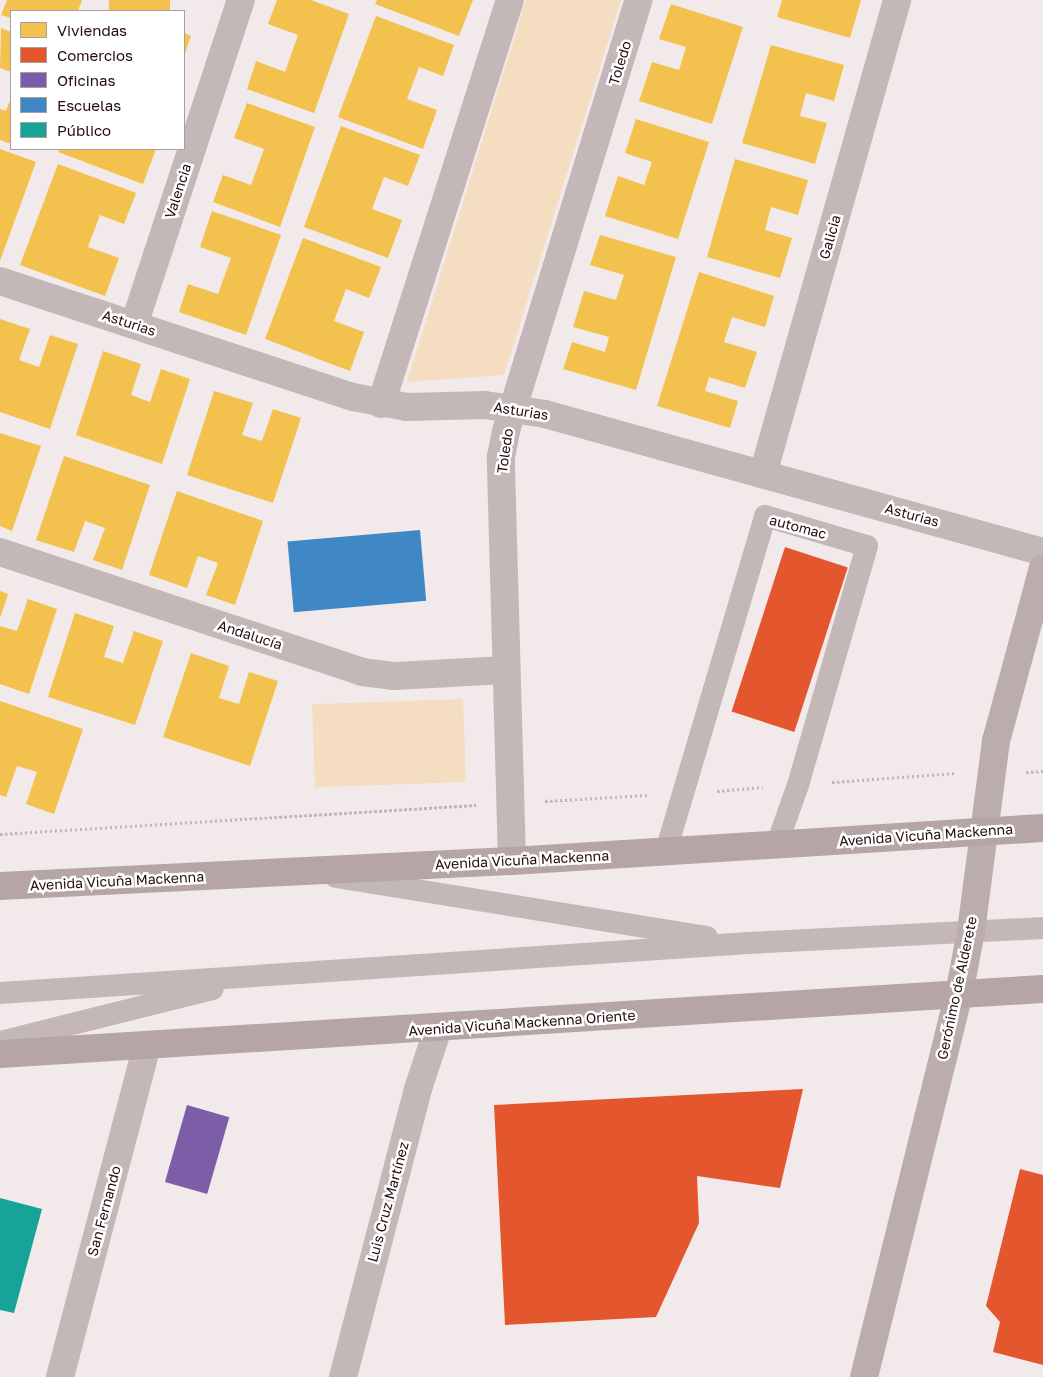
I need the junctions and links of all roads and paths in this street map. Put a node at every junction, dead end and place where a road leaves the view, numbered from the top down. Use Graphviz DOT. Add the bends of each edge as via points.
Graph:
graph roads {
  1 [pos="241,0"];
  2 [pos="510,0"];
  3 [pos="639,0"];
  4 [pos="897,0"];
  5 [pos="0,280"];
  6 [pos="134,325"];
  7 [pos="381,404"];
  8 [pos="514,407"];
  9 [pos="763,474"];
  10 [pos="0,552"];
  11 [pos="1043,552"];
  12 [pos="1043,568"];
  13 [pos="506,670"];
  14 [pos="1043,828"];
  15 [pos="982,831"];
  16 [pos="777,844"];
  17 [pos="666,851"];
  18 [pos="512,861"];
  19 [pos="304,872"];
  20 [pos="0,886"];
  21 [pos="1043,928"];
  22 [pos="971,931"];
  23 [pos="748,943"];
  24 [pos="269,975"];
  25 [pos="1043,989"];
  26 [pos="0,993"];
  27 [pos="959,994"];
  28 [pos="438,1028"];
  29 [pos="0,1042"];
  30 [pos="147,1046"];
  31 [pos="0,1054"];
  32 [pos="60,1377"];
  33 [pos="342,1377"];
  34 [pos="864,1377"];
  1 -- 6 [label="street, Valencia"];
  2 -- 7 [label="street"];
  3 -- 8 [label="street, Toledo"];
  4 -- 9 [label="street, Galicia"];
  5 -- 6 [label="street, Asturias"];
  6 -- 7 [label="street, Asturias"];
  7 -- 8 [label="street, Asturias" via="434,408"];
  8 -- 9 [label="street, Asturias"];
  8 -- 13 [label="street, Toledo" via="506,431 500,478"];
  9 -- 11 [label="street, Asturias"];
  10 -- 13 [label="street, Andalucía" via="362,672 395,676"];
  12 -- 15 [label="main road, Gerónimo de Alderete" via="996,741"];
  13 -- 18 [label="street, Toledo"];
  14 -- 15 [label="main road, Avenida Vicuña Mackenna"];
  15 -- 16 [label="main road, Avenida Vicuña Mackenna"];
  15 -- 22 [label="main road, Gerónimo de Alderete"];
  16 -- 17 [label="main road, Avenida Vicuña Mackenna"];
  16 -- 17 [label="lane, automac" via="867,546 765,516"];
  17 -- 18 [label="main road, Avenida Vicuña Mackenna"];
  18 -- 19 [label="main road, Avenida Vicuña Mackenna"];
  19 -- 20 [label="main road, Avenida Vicuña Mackenna"];
  19 -- 23 [label="lane"];
  21 -- 22 [label="lane"];
  22 -- 23 [label="lane"];
  22 -- 27 [label="main road, Gerónimo de Alderete"];
  23 -- 24 [label="lane"];
  24 -- 26 [label="lane"];
  24 -- 29 [label="lane"];
  25 -- 27 [label="main road, Avenida Vicuña Mackenna Oriente"];
  27 -- 28 [label="main road, Avenida Vicuña Mackenna Oriente"];
  27 -- 34 [label="main road, Gerónimo de Alderete"];
  28 -- 30 [label="main road, Avenida Vicuña Mackenna Oriente"];
  28 -- 33 [label="street, Luis Cruz Martínez" via="418,1089"];
  30 -- 31 [label="main road, Avenida Vicuña Mackenna Oriente"];
  30 -- 32 [label="street, San Fernando"];
}
